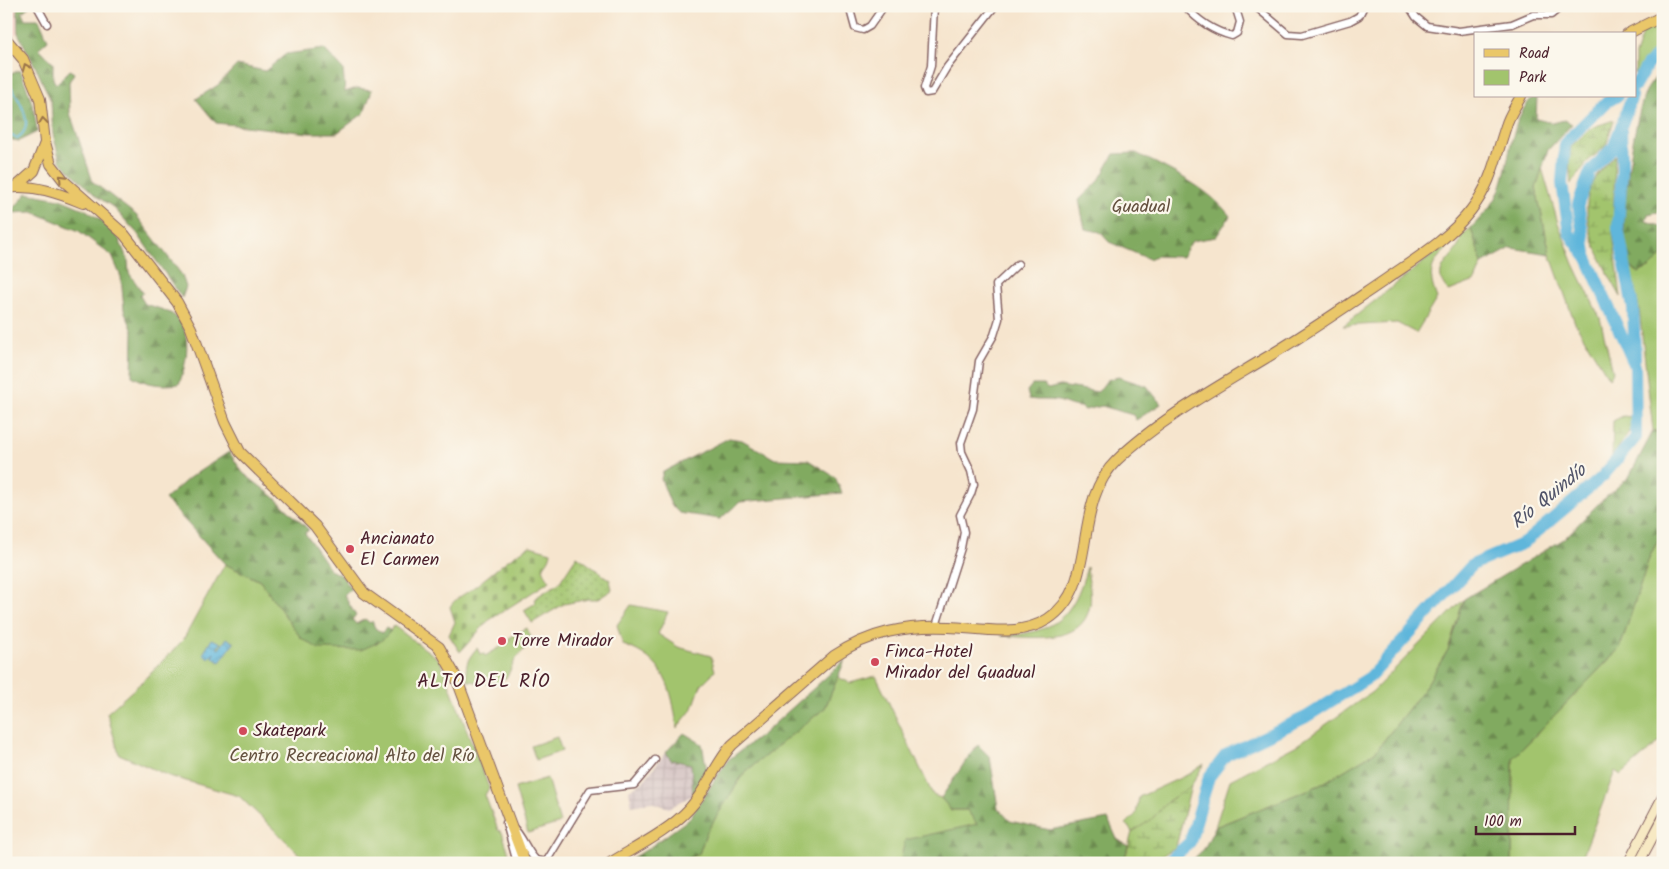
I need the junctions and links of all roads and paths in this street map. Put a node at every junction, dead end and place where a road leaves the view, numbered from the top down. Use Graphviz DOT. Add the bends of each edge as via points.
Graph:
graph roads {
  1 [pos="37,6"];
  2 [pos="849,6"];
  3 [pos="884,6"];
  4 [pos="934,6"];
  5 [pos="995,6"];
  6 [pos="1185,6"];
  7 [pos="1235,6"];
  8 [pos="1255,6"];
  9 [pos="1364,6"];
  10 [pos="1409,6"];
  11 [pos="1562,6"];
  12 [pos="1663,16"];
  13 [pos="47,24"];
  14 [pos="1631,32"];
  15 [pos="6,39"];
  16 [pos="1520,98"];
  17 [pos="45,142"];
  18 [pos="11,187"];
  19 [pos="6,195"];
  20 [pos="91,206"];
  21 [pos="1018,264"];
  22 [pos="936,626"];
  23 [pos="655,760"];
  24 [pos="492,773"];
  25 [pos="1663,796"];
  26 [pos="1663,818"];
  27 [pos="509,823"];
  28 [pos="516,863"];
  29 [pos="525,863"];
  30 [pos="610,863"];
  31 [pos="1628,863"];
  32 [pos="1639,863"];
  1 -- 13 [label="street"];
  2 -- 3 [label="street" via="855,28 863,30 870,26"];
  4 -- 5 [label="street" via="931,66 924,88 926,93 932,92"];
  6 -- 7 [label="street" via="1196,18 1220,33 1232,36 1240,27"];
  8 -- 9 [label="street" via="1288,34 1302,35 1350,21 1359,16"];
  10 -- 11 [label="street" via="1427,26 1459,31 1512,24 1528,16 1551,15"];
  12 -- 14 [label="main road"];
  17 -- 15 [label="main road, one-way" via="40,99 23,59"];
  16 -- 22 [label="main road" via="1506,125 1490,179 1471,210 1452,231 1345,307 1206,395 1124,453 1107,471 1095,491 1074,586 1057,612 1039,624 1010,630"];
  17 -- 18 [label="main road" via="34,172"];
  20 -- 17 [label="main road, one-way" via="56,173"];
  18 -- 19 [label="street"];
  18 -- 20 [label="main road" via="50,190"];
  20 -- 24 [label="main road" via="124,234 182,311 240,452 314,526 364,593 444,653"];
  21 -- 22 [label="street" via="996,285 1000,319 979,361 973,409 961,443 974,484 960,516 964,532 961,548"];
  22 -- 30 [label="main road" via="890,630 865,638 834,656 732,745 689,809"];
  23 -- 27 [label="street" via="634,785 590,790 546,862 536,860 528,852 520,834"];
  24 -- 27 [label="main road"];
  24 -- 28 [label="street"];
  25 -- 31 [label="main road"];
  26 -- 32 [label="main road"];
  27 -- 29 [label="main road"];
}
